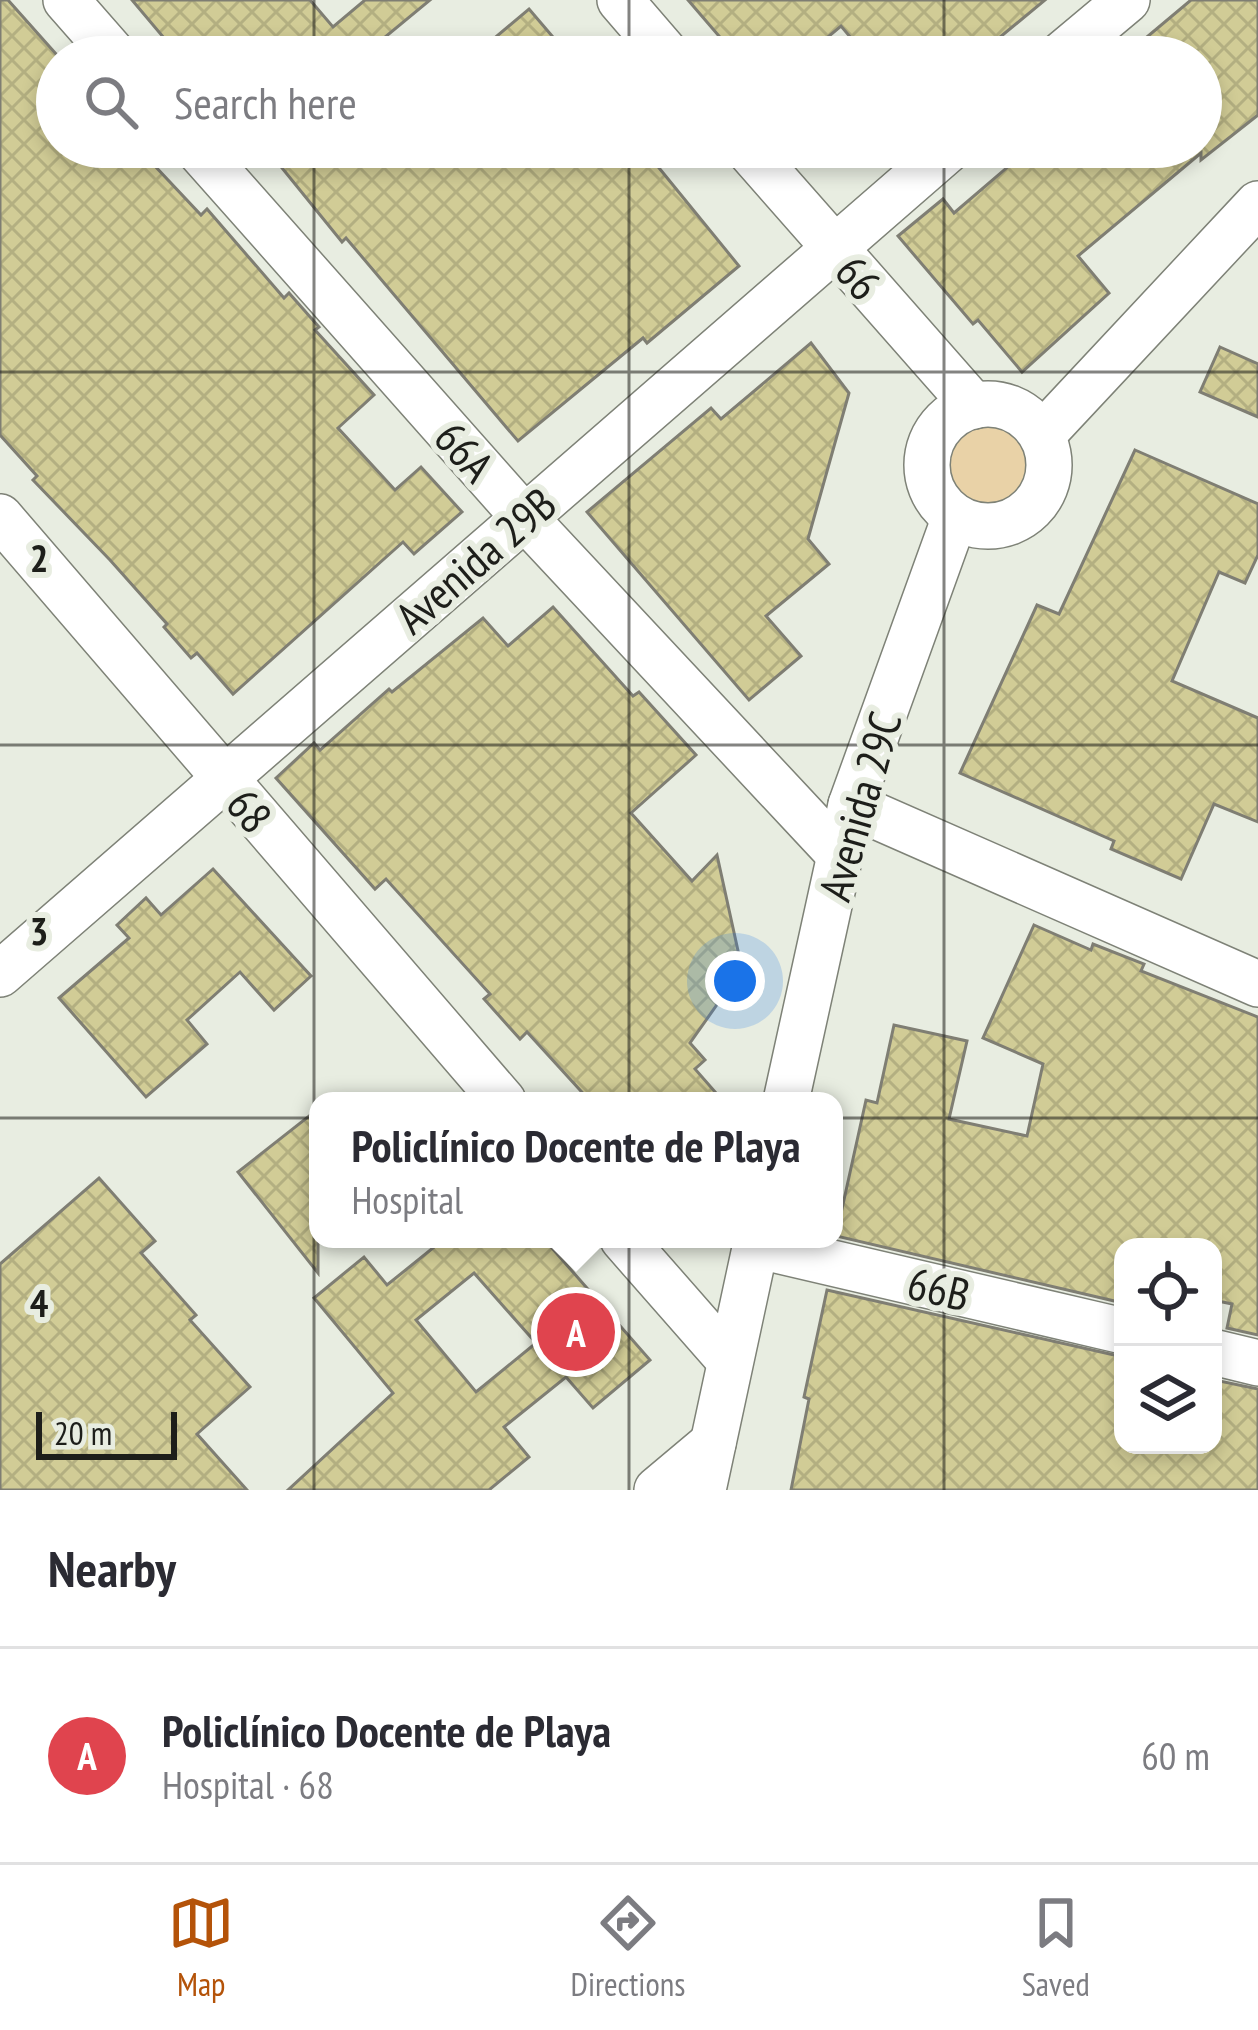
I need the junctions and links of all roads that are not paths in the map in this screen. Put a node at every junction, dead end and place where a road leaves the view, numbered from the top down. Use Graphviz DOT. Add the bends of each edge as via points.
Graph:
graph roads {
  1 [pos="66,0"];
  2 [pos="620,0"];
  3 [pos="1127,0"];
  4 [pos="98,36"];
  5 [pos="651,36"];
  6 [pos="1084,36"];
  7 [pos="215,168"];
  8 [pos="764,168"];
  9 [pos="926,168"];
  10 [pos="1258,204"];
  11 [pos="832,247"];
  12 [pos="974,406"];
  13 [pos="1042,436"];
  14 [pos="0,517"];
  15 [pos="524,517"];
  16 [pos="955,517"];
  17 [pos="224,781"];
  18 [pos="851,805"];
  19 [pos="839,854"];
  20 [pos="0,974"];
  21 [pos="1258,984"];
  22 [pos="495,1092"];
  23 [pos="788,1092"];
  24 [pos="631,1248"];
  25 [pos="755,1248"];
  26 [pos="781,1248"];
  27 [pos="1114,1329"];
  28 [pos="1222,1354"];
  29 [pos="730,1361"];
  30 [pos="1258,1363"];
  31 [pos="713,1443"];
  32 [pos="657,1490"];
  33 [pos="703,1490"];
  1 -- 4 [label="street"];
  2 -- 5 [label="street"];
  3 -- 6 [label="street"];
  7 -- 15 [label="street, 66A"];
  8 -- 11 [label="street, 66"];
  9 -- 11 [label="street, Avenida 29B"];
  10 -- 13 [label="street"];
  11 -- 12 [label="street, 66"];
  11 -- 15 [label="street, Avenida 29B"];
  12 -- 13 [label="street" via="1013,410"];
  12 -- 16 [label="street" via="941,426 927,462 929,483"];
  13 -- 16 [label="street" via="1049,474 1032,508 996,526"];
  14 -- 17 [label="street, 68"];
  15 -- 17 [label="street, Avenida 29B"];
  15 -- 19 [label="street, 66A"];
  16 -- 18 [label="street, Avenida 29C"];
  17 -- 20 [label="street, Avenida 29B"];
  17 -- 22 [label="street, 68"];
  18 -- 19 [label="street, Avenida 29C"];
  18 -- 21 [label="street"];
  19 -- 23 [label="street, Avenida 29C"];
  24 -- 29 [label="street"];
  25 -- 29 [label="street"];
  26 -- 27 [label="street, 66B"];
  28 -- 30 [label="street"];
  29 -- 31 [label="street"];
  31 -- 32 [label="street"];
  31 -- 33 [label="street"];
}
